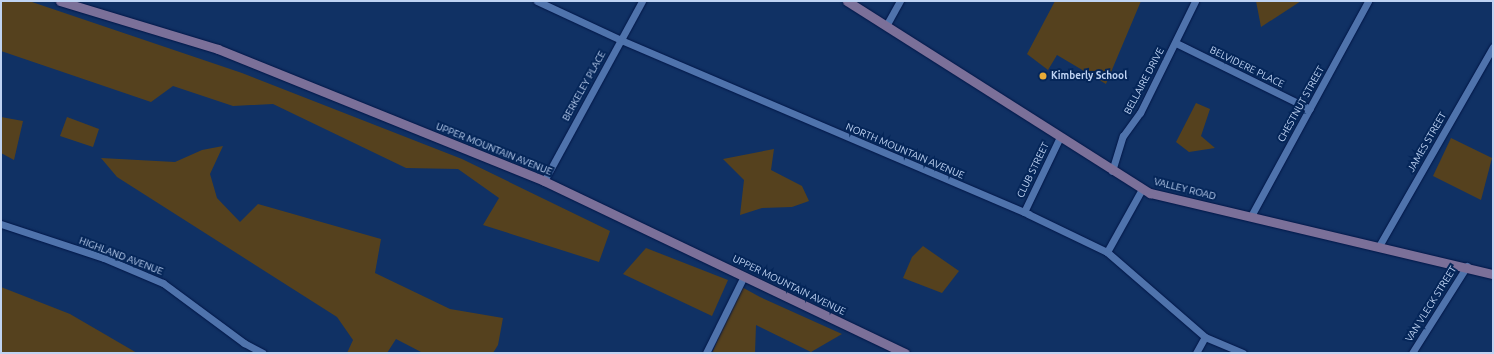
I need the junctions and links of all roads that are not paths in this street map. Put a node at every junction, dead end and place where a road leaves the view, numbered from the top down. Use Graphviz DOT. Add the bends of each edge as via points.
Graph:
graph roads {
  1 [pos="60,1"];
  2 [pos="537,1"];
  3 [pos="642,1"];
  4 [pos="847,1"];
  5 [pos="900,1"];
  6 [pos="1195,1"];
  7 [pos="1368,1"];
  8 [pos="886,26"];
  9 [pos="621,40"];
  10 [pos="1176,43"];
  11 [pos="1493,47"];
  12 [pos="1310,109"];
  13 [pos="1060,137"];
  14 [pos="1112,171"];
  15 [pos="544,181"];
  16 [pos="1142,189"];
  17 [pos="1024,212"];
  18 [pos="1251,216"];
  19 [pos="1,224"];
  20 [pos="1379,246"];
  21 [pos="1107,252"];
  22 [pos="1467,266"];
  23 [pos="1493,274"];
  24 [pos="744,276"];
  25 [pos="1205,337"];
  26 [pos="263,353"];
  27 [pos="706,353"];
  28 [pos="905,353"];
  29 [pos="1196,353"];
  30 [pos="1242,353"];
  31 [pos="1412,353"];
  1 -- 15 [label="street, UPPER MOUNTAIN AVENUE" via="218,49"];
  2 -- 9 [label="street, NORTH MOUNTAIN AVENUE"];
  3 -- 9 [label="street, BERKELEY PLACE"];
  4 -- 8 [label="street, VALLEY ROAD"];
  5 -- 8 [label="street"];
  6 -- 10 [label="street, BELLAIRE DRIVE"];
  7 -- 12 [label="street, CHESTNUT STREET"];
  8 -- 13 [label="street, VALLEY ROAD"];
  9 -- 15 [label="street, BERKELEY PLACE"];
  9 -- 17 [label="street, NORTH MOUNTAIN AVENUE"];
  10 -- 12 [label="street, BELVIDERE PLACE"];
  10 -- 14 [label="street, BELLAIRE DRIVE" via="1140,113 1123,136"];
  11 -- 20 [label="street, JAMES STREET"];
  12 -- 18 [label="street, CHESTNUT STREET"];
  13 -- 14 [label="street, VALLEY ROAD"];
  13 -- 17 [label="street, CLUB STREET"];
  14 -- 16 [label="street, VALLEY ROAD"];
  15 -- 24 [label="street, UPPER MOUNTAIN AVENUE"];
  16 -- 18 [label="street, VALLEY ROAD"];
  16 -- 21 [label="street"];
  17 -- 21 [label="street, NORTH MOUNTAIN AVENUE"];
  18 -- 20 [label="street, VALLEY ROAD"];
  19 -- 26 [label="street, HIGHLAND AVENUE" via="104,258 163,283 244,343"];
  20 -- 22 [label="street, VALLEY ROAD"];
  21 -- 25 [label="street, NORTH MOUNTAIN AVENUE"];
  22 -- 23 [label="street, VALLEY ROAD"];
  22 -- 31 [label="street, VAN VLECK STREET"];
  24 -- 27 [label="street"];
  24 -- 28 [label="street, UPPER MOUNTAIN AVENUE"];
  25 -- 29 [label="street"];
  25 -- 30 [label="street, NORTH MOUNTAIN AVENUE"];
}
